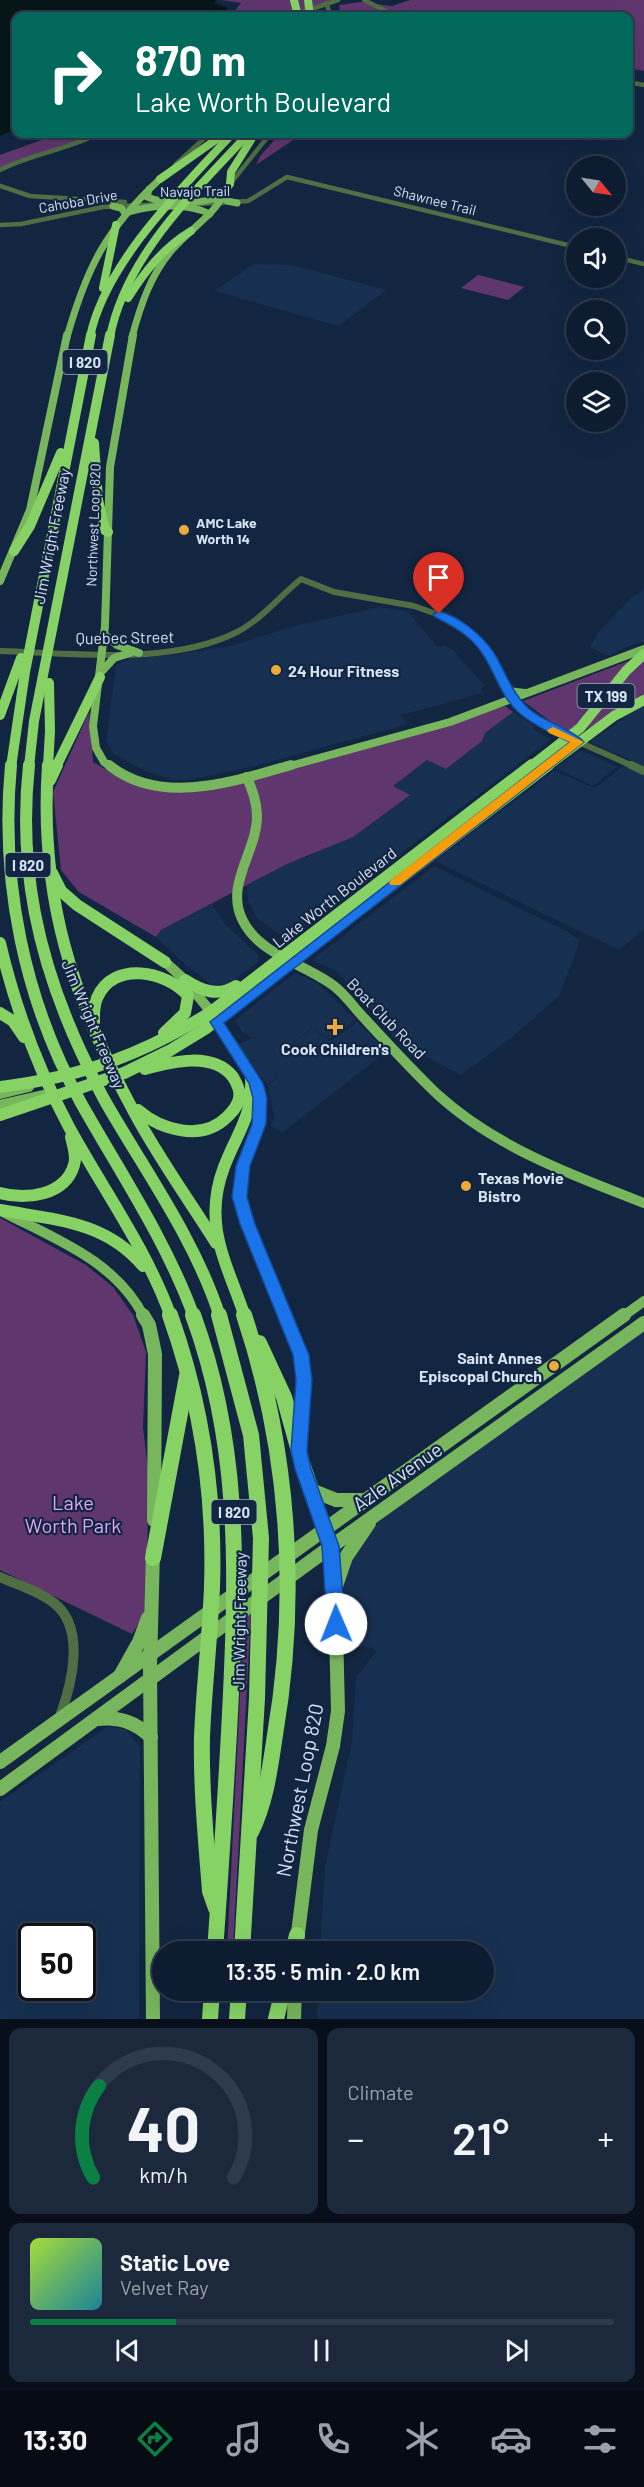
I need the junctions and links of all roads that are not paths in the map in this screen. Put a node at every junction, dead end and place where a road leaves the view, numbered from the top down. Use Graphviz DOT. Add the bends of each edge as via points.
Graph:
graph roads {
  1 [pos="338,0"];
  2 [pos="364,0"];
  3 [pos="326,3"];
  4 [pos="302,12"];
  5 [pos="329,12"];
  6 [pos="388,12"];
  7 [pos="90,138"];
  8 [pos="205,138"];
  9 [pos="218,138"];
  10 [pos="228,138"];
  11 [pos="244,138"];
  12 [pos="252,138"];
  13 [pos="267,138"];
  14 [pos="0,170"];
  15 [pos="287,177"];
  16 [pos="160,179"];
  17 [pos="230,184"];
  18 [pos="0,186"];
  19 [pos="149,188"];
  20 [pos="106,197"];
  21 [pos="222,200"];
  22 [pos="237,203"];
  23 [pos="133,204"];
  24 [pos="113,206"];
  25 [pos="103,207"];
  26 [pos="125,213"];
  27 [pos="210,214"];
  28 [pos="0,225"];
  29 [pos="116,225"];
  30 [pos="191,231"];
  31 [pos="566,245"];
  32 [pos="626,260"];
  33 [pos="644,264"];
  34 [pos="100,305"];
  35 [pos="116,312"];
  36 [pos="97,398"];
  37 [pos="74,420"];
  38 [pos="108,532"];
  39 [pos="14,551"];
  40 [pos="0,581"];
  41 [pos="38,603"];
  42 [pos="105,635"];
  43 [pos="644,649"];
  44 [pos="0,651"];
  45 [pos="104,653"];
  46 [pos="135,653"];
  47 [pos="644,654"];
  48 [pos="46,668"];
  49 [pos="100,676"];
  50 [pos="509,695"];
  51 [pos="644,700"];
  52 [pos="0,715"];
  53 [pos="573,740"];
  54 [pos="644,771"];
  55 [pos="248,777"];
  56 [pos="46,785"];
  57 [pos="471,817"];
  58 [pos="48,863"];
  59 [pos="0,943"];
  60 [pos="289,959"];
  61 [pos="165,962"];
  62 [pos="254,979"];
  63 [pos="185,980"];
  64 [pos="0,1013"];
  65 [pos="214,1017"];
  66 [pos="94,1027"];
  67 [pos="41,1067"];
  68 [pos="104,1067"];
  69 [pos="124,1073"];
  70 [pos="251,1076"];
  71 [pos="60,1079"];
  72 [pos="0,1087"];
  73 [pos="65,1091"];
  74 [pos="124,1092"];
  75 [pos="0,1094"];
  76 [pos="0,1105"];
  77 [pos="0,1114"];
  78 [pos="68,1124"];
  79 [pos="0,1194"];
  80 [pos="644,1203"];
  81 [pos="0,1210"];
  82 [pos="217,1244"];
  83 [pos="158,1284"];
  84 [pos="644,1301"];
  85 [pos="244,1313"];
  86 [pos="616,1321"];
  87 [pos="644,1323"];
  88 [pos="630,1332"];
  89 [pos="582,1346"];
  90 [pos="597,1357"];
  91 [pos="188,1372"];
  92 [pos="299,1451"];
  93 [pos="311,1491"];
  94 [pos="367,1499"];
  95 [pos="375,1516"];
  96 [pos="326,1528"];
  97 [pos="331,1546"];
  98 [pos="153,1558"];
  99 [pos="0,1576"];
  100 [pos="335,1589"];
  101 [pos="152,1609"];
  102 [pos="151,1656"];
  103 [pos="151,1678"];
  104 [pos="117,1680"];
  105 [pos="97,1719"];
  106 [pos="58,1722"];
  107 [pos="152,1737"];
  108 [pos="0,1762"];
  109 [pos="0,1790"];
  110 [pos="248,1838"];
  111 [pos="218,1912"];
  112 [pos="216,1941"];
  113 [pos="243,1941"];
  114 [pos="297,1941"];
  115 [pos="211,2001"];
  116 [pos="238,2001"];
  117 [pos="280,2001"];
  118 [pos="295,2001"];
  119 [pos="153,2019"];
  120 [pos="210,2019"];
  121 [pos="237,2019"];
  122 [pos="276,2019"];
  123 [pos="294,2019"];
  1 -- 3 [label="street"];
  2 -- 6 [label="street"];
  3 -- 4 [label="street"];
  3 -- 5 [label="street"];
  7 -- 14 [label="street"];
  8 -- 16 [label="street"];
  9 -- 16 [label="highway"];
  10 -- 34 [label="highway, Jim Wright Freeway / I 820" via="159,214 122,264"];
  11 -- 35 [label="highway, Jim Wright Freeway / I 820" via="175,215 141,260"];
  12 -- 17 [label="highway" via="231,172"];
  13 -- 17 [label="street, Northwest Loop 820"];
  15 -- 22 [label="street, Navajo Trail" via="251,200"];
  15 -- 31 [label="street, Shawnee Trail"];
  16 -- 19 [label="main road"];
  17 -- 21 [label="main road, Northwest Loop 820"];
  18 -- 20 [label="street, Cahoba Drive" via="42,196"];
  19 -- 21 [label="main road" via="147,197 159,201"];
  19 -- 23 [label="main road"];
  20 -- 23 [label="street, Cahoba Drive"];
  20 -- 25 [label="street"];
  21 -- 22 [label="main road"];
  21 -- 23 [label="street, Navajo Trail"];
  21 -- 27 [label="main road, Northwest Loop 820"];
  23 -- 24 [label="street, Cahoba Drive"];
  23 -- 26 [label="main road"];
  24 -- 25 [label="street, Cahoba Drive"];
  24 -- 26 [label="main road"];
  25 -- 28 [label="street, Cahoba Drive"];
  26 -- 27 [label="main road" via="138,208 196,208"];
  26 -- 29 [label="main road"];
  27 -- 30 [label="main road, Northwest Loop 820"];
  29 -- 34 [label="highway"];
  29 -- 39 [label="main road" via="83,284 65,338 30,508"];
  30 -- 35 [label="highway" via="146,269"];
  30 -- 38 [label="main road, Northwest Loop 820" via="157,272 135,326 110,467"];
  32 -- 33 [label="street"];
  34 -- 37 [label="highway, Jim Wright Freeway / I 820"];
  35 -- 36 [label="highway, Jim Wright Freeway / I 820"];
  36 -- 38 [label="highway" via="100,406 94,446 98,500"];
  36 -- 48 [label="highway, Jim Wright Freeway / I 820"];
  37 -- 39 [label="highway" via="68,424 59,458 30,525"];
  37 -- 41 [label="highway, Jim Wright Freeway / I 820"];
  38 -- 42 [label="main road, Northwest Loop 820"];
  39 -- 40 [label="main road"];
  41 -- 52 [label="highway"];
  41 -- 111 [label="highway, Jim Wright Freeway / I 820" via="13,732 6,802 9,881 22,950 60,1063 158,1235 183,1287 208,1356 222,1412 233,1485 236,1576"];
  42 -- 45 [label="main road, Northwest Loop 820"];
  42 -- 46 [label="main road"];
  43 -- 50 [label="main road" via="528,693"];
  44 -- 45 [label="street, Quebec Street"];
  45 -- 46 [label="street, Quebec Street"];
  45 -- 49 [label="main road, Northwest Loop 820"];
  46 -- 49 [label="main road" via="108,661"];
  46 -- 50 [label="street, Quebec Street" via="189,648 229,636 252,623 301,579 344,595 414,606 451,619 489,654"];
  47 -- 53 [label="highway, Lake Worth Boulevard / TX 199" via="627,669"];
  48 -- 56 [label="highway" via="50,731"];
  48 -- 110 [label="highway, Jim Wright Freeway / I 820" via="28,758 26,844 36,921 47,964 103,1098 208,1280 251,1435 261,1581"];
  49 -- 55 [label="main road" via="96,749 116,769 147,783 193,788"];
  49 -- 56 [label="highway"];
  50 -- 53 [label="street" via="538,721"];
  50 -- 55 [label="main road" via="423,730"];
  51 -- 53 [label="highway, Lake Worth Boulevard / TX 199"];
  53 -- 54 [label="street"];
  53 -- 57 [label="highway, Lake Worth Boulevard / TX 199"];
  55 -- 60 [label="main road, Boat Club Road" via="259,804 258,823 237,882 236,902 250,932"];
  56 -- 58 [label="highway"];
  57 -- 60 [label="highway, Lake Worth Boulevard / TX 199"];
  57 -- 60 [label="highway, Lake Worth Boulevard / TX 199" via="465,830"];
  58 -- 61 [label="highway" via="61,891 77,905"];
  58 -- 66 [label="highway" via="64,949"];
  59 -- 67 [label="highway" via="20,1014"];
  60 -- 62 [label="highway, Lake Worth Boulevard / TX 199"];
  60 -- 65 [label="highway, Lake Worth Boulevard / TX 199"];
  60 -- 80 [label="main road, Boat Club Road" via="335,987 450,1105 489,1133 536,1160"];
  61 -- 63 [label="main road, Northwest Loop 820"];
  62 -- 63 [label="highway" via="216,993 201,990"];
  62 -- 65 [label="highway, Lake Worth Boulevard / TX 199"];
  63 -- 65 [label="main road, Northwest Loop 820"];
  64 -- 67 [label="highway" via="18,1028"];
  65 -- 68 [label="highway, Lake Worth Boulevard / TX 199"];
  65 -- 69 [label="highway, Lake Worth Boulevard / TX 199" via="185,1042"];
  65 -- 70 [label="main road, Northwest Loop 820"];
  66 -- 68 [label="highway" via="98,994 120,978 140,974 163,977 177,983 188,996 187,1011 173,1027"];
  66 -- 74 [label="highway"];
  67 -- 78 [label="highway"];
  68 -- 71 [label="highway, Lake Worth Boulevard / TX 199"];
  69 -- 73 [label="highway, Lake Worth Boulevard / TX 199"];
  69 -- 74 [label="highway" via="181,1060 204,1061 230,1073 240,1088 240,1097 235,1110 221,1122 189,1131 169,1130 151,1122"];
  70 -- 82 [label="highway" via="252,1100 218,1185"];
  70 -- 92 [label="main road, Northwest Loop 820" via="260,1098 260,1118 243,1166 240,1197 247,1224 301,1355 304,1380"];
  71 -- 72 [label="highway"];
  71 -- 75 [label="main road, Lake Worth Boulevard / TX 199"];
  73 -- 76 [label="main road, Lake Worth Boulevard / TX 199"];
  73 -- 77 [label="highway"];
  74 -- 82 [label="highway"];
  78 -- 79 [label="highway" via="75,1163 66,1179 56,1188 30,1196"];
  78 -- 83 [label="highway" via="130,1228"];
  81 -- 83 [label="highway" via="70,1222 99,1232 134,1254"];
  81 -- 98 [label="main road" via="106,1269 131,1292 146,1317 153,1334 156,1364"];
  82 -- 85 [label="highway"];
  83 -- 91 [label="highway"];
  84 -- 86 [label="main road, Azle Avenue"];
  85 -- 92 [label="highway" via="284,1397"];
  85 -- 110 [label="highway" via="277,1442 286,1523 288,1606 278,1722 261,1808"];
  86 -- 88 [label="main road"];
  86 -- 89 [label="main road, Azle Avenue"];
  87 -- 88 [label="main road, Azle Avenue"];
  88 -- 90 [label="main road, Azle Avenue"];
  89 -- 90 [label="main road"];
  89 -- 94 [label="main road, Azle Avenue"];
  90 -- 95 [label="main road, Azle Avenue"];
  91 -- 98 [label="highway"];
  91 -- 111 [label="highway" via="204,1448 213,1551 202,1718 202,1781 210,1892"];
  92 -- 93 [label="main road, Northwest Loop 820"];
  93 -- 94 [label="main road" via="347,1503"];
  93 -- 96 [label="main road, Northwest Loop 820"];
  94 -- 96 [label="main road, Azle Avenue"];
  95 -- 97 [label="main road, Azle Avenue"];
  95 -- 100 [label="main road" via="346,1557"];
  96 -- 97 [label="main road, Northwest Loop 820"];
  96 -- 102 [label="main road, Azle Avenue"];
  97 -- 100 [label="main road, Northwest Loop 820"];
  97 -- 103 [label="main road, Azle Avenue"];
  98 -- 101 [label="main road"];
  99 -- 106 [label="street" via="54,1602 66,1613 73,1645"];
  100 -- 114 [label="main road, Northwest Loop 820" via="338,1711 311,1830"];
  101 -- 102 [label="main road"];
  101 -- 104 [label="main road"];
  102 -- 103 [label="main road"];
  102 -- 104 [label="main road, Azle Avenue"];
  103 -- 105 [label="main road, Azle Avenue"];
  103 -- 107 [label="main road"];
  104 -- 106 [label="main road, Azle Avenue"];
  105 -- 107 [label="main road" via="128,1720"];
  105 -- 109 [label="main road, Azle Avenue"];
  106 -- 108 [label="main road, Azle Avenue"];
  107 -- 119 [label="main road"];
  110 -- 113 [label="highway, Jim Wright Freeway / I 820"];
  111 -- 112 [label="highway, Jim Wright Freeway / I 820"];
  115 -- 120 [label="highway"];
  116 -- 121 [label="highway"];
  117 -- 122 [label="highway"];
  118 -- 123 [label="main road"];
}
